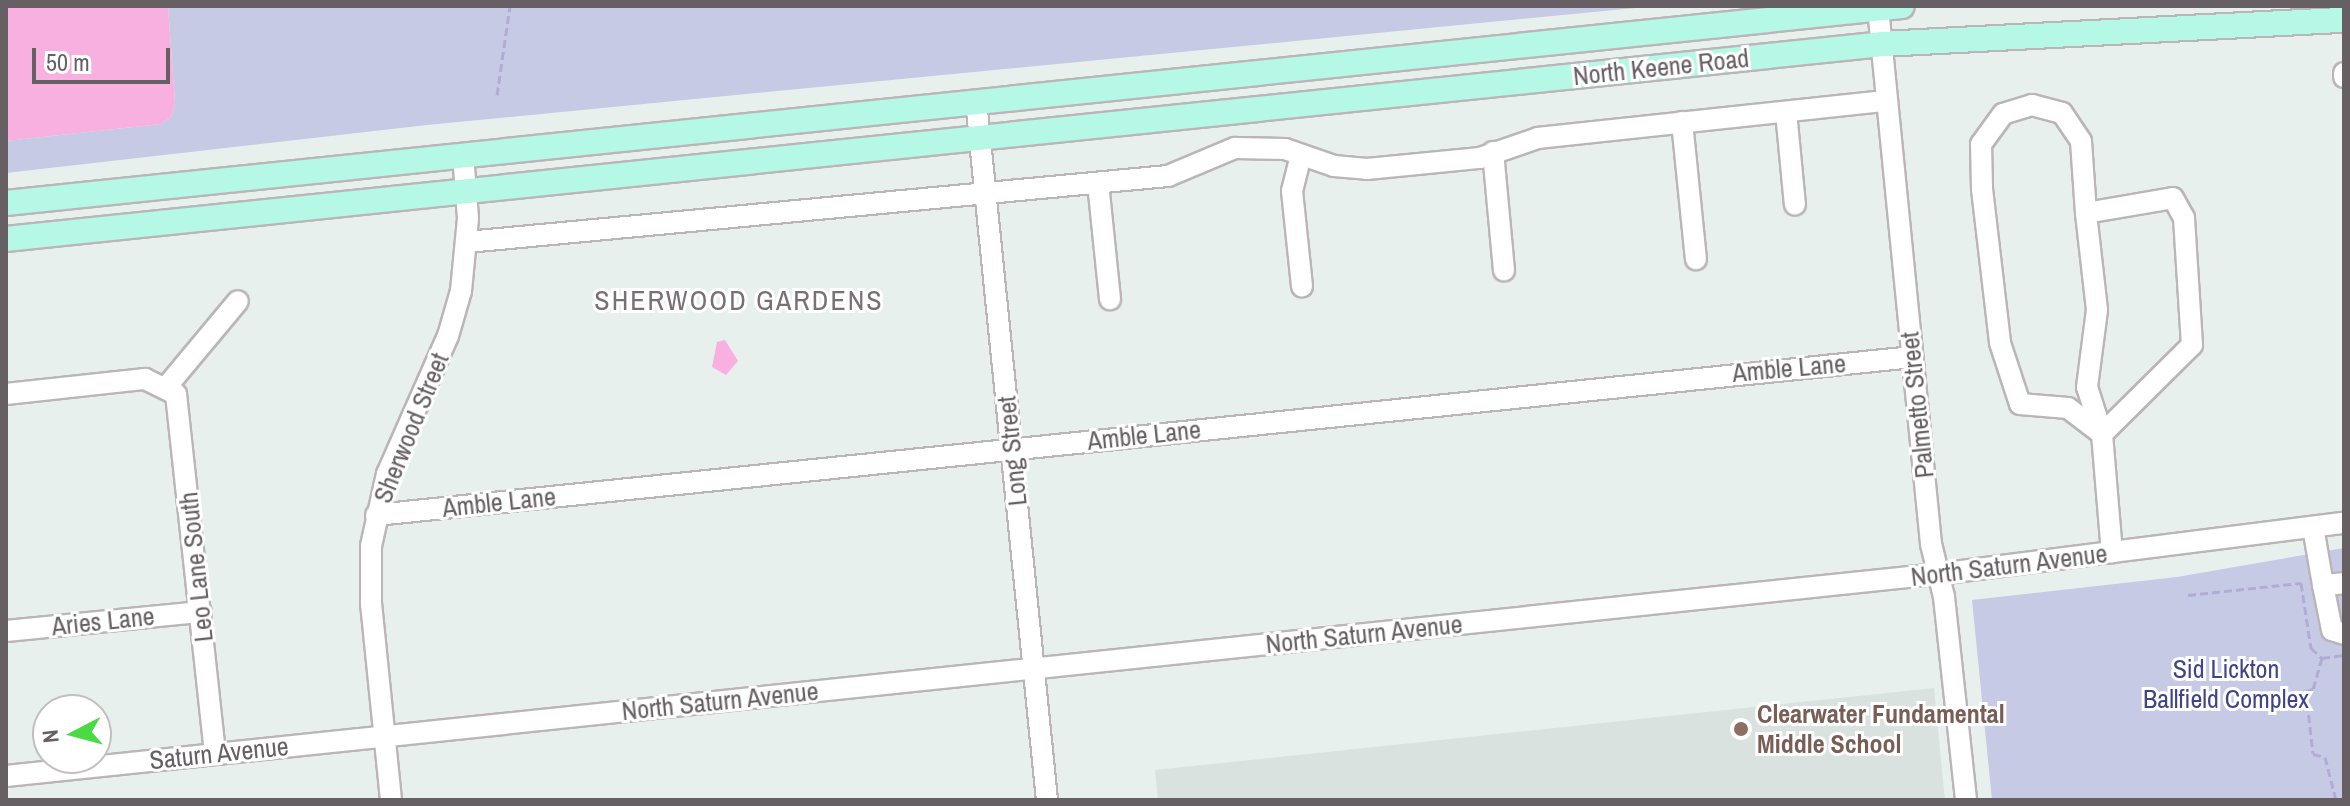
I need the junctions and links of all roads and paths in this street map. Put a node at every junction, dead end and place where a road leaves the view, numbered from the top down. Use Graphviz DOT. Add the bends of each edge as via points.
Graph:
graph roads {
  1 [pos="1172,6"];
  2 [pos="1218,6"];
  3 [pos="510,7"];
  4 [pos="1890,7"];
  5 [pos="2342,15"];
  6 [pos="1882,44"];
  7 [pos="497,95"];
  8 [pos="976,101"];
  9 [pos="1887,101"];
  10 [pos="1786,112"];
  11 [pos="1682,122"];
  12 [pos="980,137"];
  13 [pos="1493,152"];
  14 [pos="463,154"];
  15 [pos="1301,155"];
  16 [pos="1098,183"];
  17 [pos="465,191"];
  18 [pos="986,194"];
  19 [pos="6,203"];
  20 [pos="1795,205"];
  21 [pos="2086,213"];
  22 [pos="6,239"];
  23 [pos="467,242"];
  24 [pos="1696,259"];
  25 [pos="1504,270"];
  26 [pos="1302,286"];
  27 [pos="1110,299"];
  28 [pos="238,301"];
  29 [pos="1912,357"];
  30 [pos="168,385"];
  31 [pos="6,394"];
  32 [pos="2102,434"];
  33 [pos="1012,450"];
  34 [pos="376,515"];
  35 [pos="2344,523"];
  36 [pos="2313,527"];
  37 [pos="2112,553"];
  38 [pos="1938,574"];
  39 [pos="2334,584"];
  40 [pos="2188,595"];
  41 [pos="201,612"];
  42 [pos="6,631"];
  43 [pos="2344,634"];
  44 [pos="2344,655"];
  45 [pos="2322,658"];
  46 [pos="1034,668"];
  47 [pos="384,737"];
  48 [pos="215,752"];
  49 [pos="6,776"];
  50 [pos="391,800"];
  51 [pos="1047,800"];
  52 [pos="1966,800"];
  53 [pos="2336,800"];
  1 -- 2 [label="path"];
  3 -- 7 [label="path"];
  4 -- 6 [label="street, Palmetto Street"];
  4 -- 8 [label="main road, North Keene Road"];
  5 -- 6 [label="main road, North Keene Road"];
  6 -- 9 [label="street, Palmetto Street"];
  6 -- 12 [label="main road, North Keene Road"];
  8 -- 12 [label="street, Long Street"];
  8 -- 14 [label="main road, North Keene Road"];
  9 -- 10 [label="street"];
  9 -- 29 [label="street, Palmetto Street"];
  10 -- 11 [label="street"];
  10 -- 20 [label="street"];
  11 -- 13 [label="street" via="1538,138"];
  11 -- 24 [label="street"];
  12 -- 17 [label="main road, North Keene Road"];
  12 -- 18 [label="street, Long Street"];
  13 -- 15 [label="street" via="1367,169"];
  13 -- 25 [label="street"];
  14 -- 17 [label="street, Sherwood Street"];
  14 -- 19 [label="main road, North Keene Road"];
  15 -- 16 [label="street" via="1263,145 1235,148 1168,176"];
  15 -- 26 [label="street" via="1292,191"];
  16 -- 18 [label="street"];
  16 -- 27 [label="street"];
  17 -- 22 [label="main road, North Keene Road"];
  17 -- 23 [label="street, Sherwood Street"];
  18 -- 23 [label="street"];
  18 -- 33 [label="street, Long Street"];
  21 -- 32 [label="street" via="2097,310 2087,387"];
  21 -- 32 [label="street" via="2173,198 2184,218 2192,345"];
  21 -- 32 [label="street" via="2081,141 2062,113 2032,105 2003,114 1981,144 2000,343 2020,404 2068,408"];
  23 -- 34 [label="street, Sherwood Street" via="448,336 407,423"];
  28 -- 30 [label="street"];
  29 -- 33 [label="street, Amble Lane"];
  29 -- 38 [label="street, Palmetto Street"];
  30 -- 31 [label="street" via="145,379"];
  30 -- 41 [label="street, Leo Lane South" via="181,410"];
  32 -- 37 [label="street"];
  33 -- 34 [label="street, Amble Lane"];
  33 -- 46 [label="street, Long Street"];
  34 -- 47 [label="street, Sherwood Street" via="370,575"];
  35 -- 36 [label="street, North Saturn Avenue"];
  36 -- 37 [label="street, North Saturn Avenue"];
  36 -- 39 [label="street"];
  37 -- 38 [label="street, North Saturn Avenue"];
  38 -- 46 [label="street, North Saturn Avenue"];
  38 -- 52 [label="street, Palmetto Street"];
  39 -- 43 [label="street" via="2332,630"];
  40 -- 45 [label="path" via="2301,583 2311,648"];
  41 -- 42 [label="street, Aries Lane"];
  41 -- 48 [label="street, Leo Lane South"];
  44 -- 45 [label="path"];
  45 -- 53 [label="path" via="2313,689 2306,691 2313,754 2325,757"];
  46 -- 47 [label="street, North Saturn Avenue"];
  46 -- 51 [label="street, Long Street"];
  47 -- 48 [label="street, Saturn Avenue"];
  47 -- 50 [label="street, Sherwood Street"];
  48 -- 49 [label="street, Saturn Avenue"];
}
